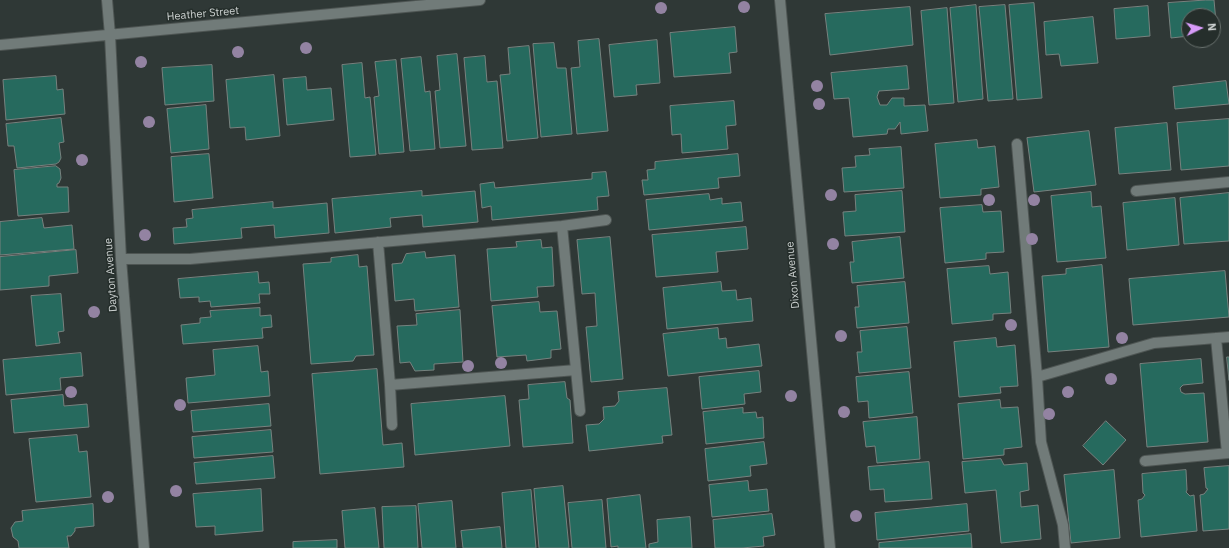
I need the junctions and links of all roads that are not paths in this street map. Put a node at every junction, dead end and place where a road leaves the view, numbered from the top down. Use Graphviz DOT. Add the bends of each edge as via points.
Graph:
graph roads {
  1 [pos="107,0"];
  2 [pos="480,0"];
  3 [pos="780,0"];
  4 [pos="110,35"];
  5 [pos="0,45"];
  6 [pos="1017,144"];
  7 [pos="1229,182"];
  8 [pos="1136,191"];
  9 [pos="606,220"];
  10 [pos="562,226"];
  11 [pos="378,242"];
  12 [pos="121,259"];
  13 [pos="1229,337"];
  14 [pos="1216,338"];
  15 [pos="576,370"];
  16 [pos="1037,377"];
  17 [pos="390,386"];
  18 [pos="580,411"];
  19 [pos="392,425"];
  20 [pos="1228,453"];
  21 [pos="1145,461"];
  22 [pos="144,548"];
  23 [pos="830,548"];
  24 [pos="1065,548"];
  1 -- 4 [label="street, Dayton Avenue"];
  2 -- 4 [label="street, Heather Street"];
  3 -- 23 [label="street, Dixon Avenue"];
  4 -- 5 [label="street, Heather Street"];
  4 -- 12 [label="street, Dayton Avenue"];
  6 -- 16 [label="street"];
  7 -- 8 [label="street"];
  9 -- 10 [label="street"];
  10 -- 11 [label="street"];
  10 -- 15 [label="street"];
  11 -- 12 [label="street" via="190,259"];
  11 -- 17 [label="street"];
  12 -- 22 [label="street, Dayton Avenue"];
  13 -- 14 [label="street"];
  14 -- 16 [label="street" via="1154,343"];
  14 -- 20 [label="street"];
  15 -- 17 [label="street"];
  15 -- 18 [label="street"];
  16 -- 24 [label="street" via="1041,442 1063,525"];
  17 -- 19 [label="street"];
  20 -- 21 [label="street"];
}
